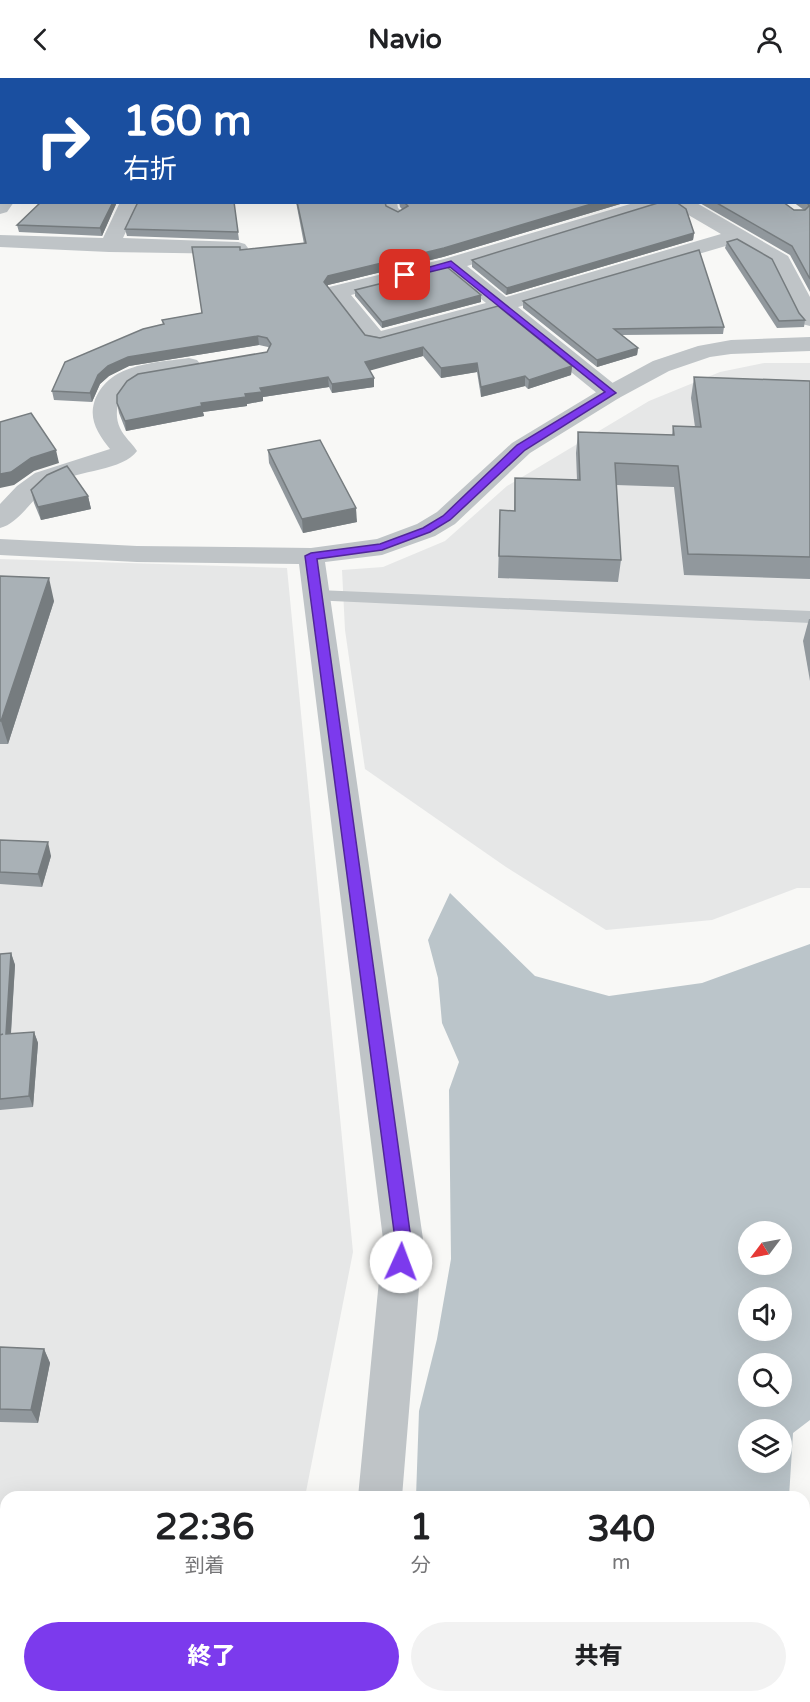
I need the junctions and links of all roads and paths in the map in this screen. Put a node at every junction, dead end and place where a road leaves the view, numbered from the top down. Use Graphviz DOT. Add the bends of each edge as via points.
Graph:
graph roads {
  1 [pos="128,204"];
  2 [pos="390,204"];
  3 [pos="653,204"];
  4 [pos="687,204"];
  5 [pos="399,215"];
  6 [pos="737,236"];
  7 [pos="0,241"];
  8 [pos="109,246"];
  9 [pos="239,248"];
  10 [pos="451,264"];
  11 [pos="503,305"];
  12 [pos="810,319"];
  13 [pos="810,344"];
  14 [pos="213,361"];
  15 [pos="611,393"];
  16 [pos="0,520"];
  17 [pos="0,547"];
  18 [pos="311,556"];
  19 [pos="318,597"];
  20 [pos="810,617"];
  21 [pos="381,1491"];
  1 -- 8 [label="street"];
  2 -- 5 [label="lane"];
  3 -- 10 [label="street"];
  4 -- 6 [label="street"];
  6 -- 11 [label="street"];
  6 -- 12 [label="street" via="781,260"];
  7 -- 8 [label="street"];
  8 -- 9 [label="street"];
  10 -- 11 [label="street"];
  10 -- 11 [label="street" via="337,292 374,337 380,338"];
  11 -- 15 [label="street"];
  13 -- 15 [label="street" via="706,351 661,366"];
  14 -- 16 [label="street" via="122,379 106,396 103,416 111,436 125,451 112,459 45,477"];
  15 -- 18 [label="street" via="521,448 446,518 426,530 382,547"];
  17 -- 18 [label="street" via="137,554"];
  18 -- 19 [label="street"];
  19 -- 20 [label="lane"];
  19 -- 21 [label="street" via="403,1239"];
}
